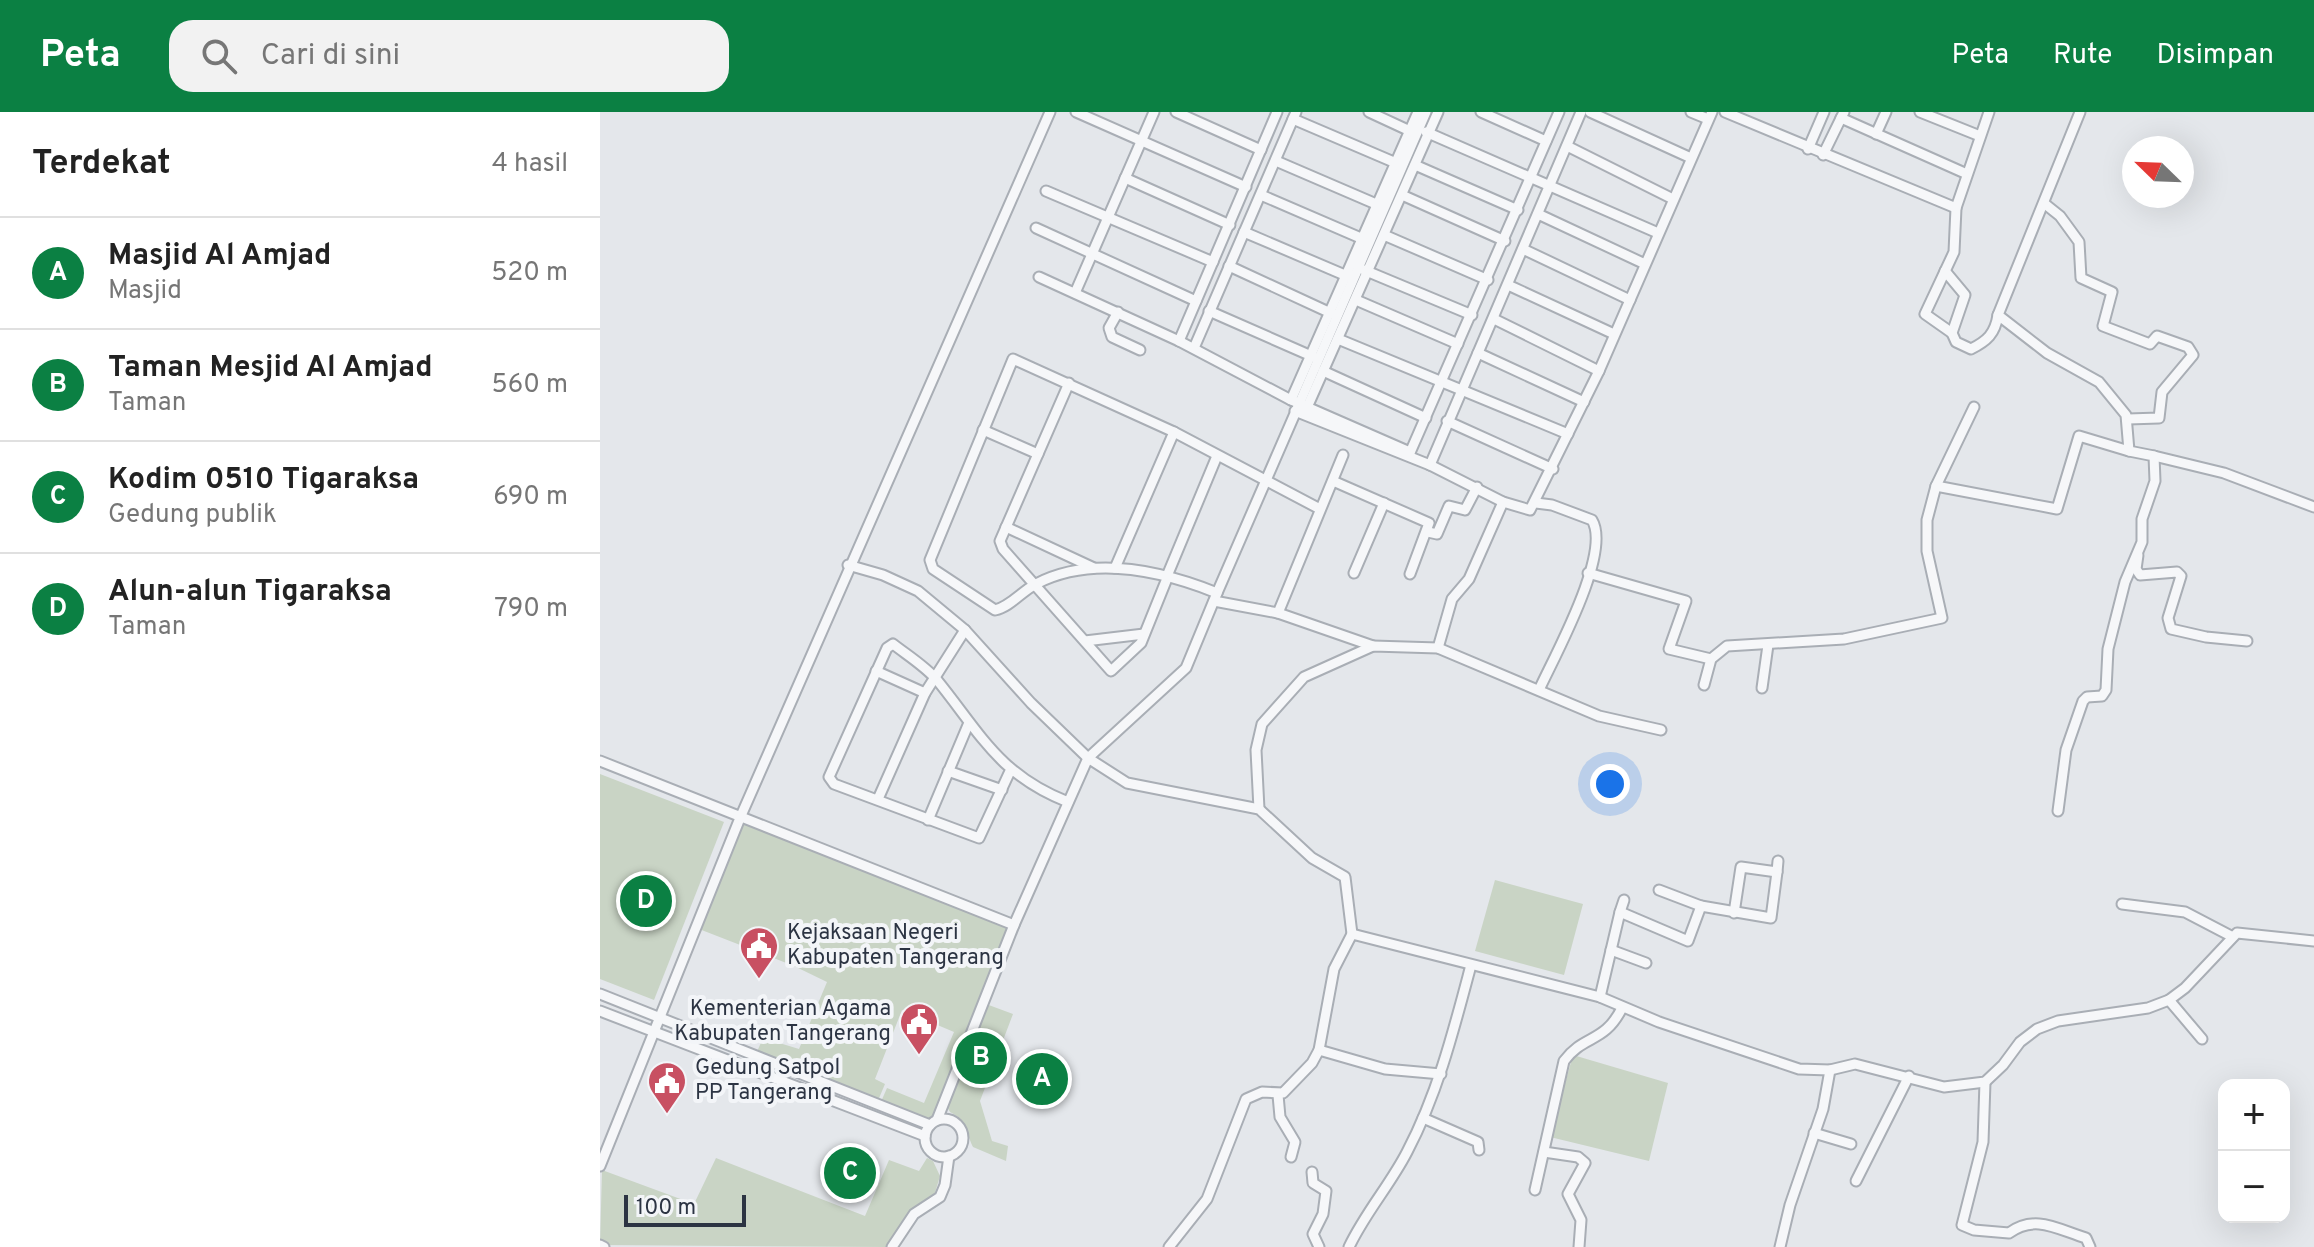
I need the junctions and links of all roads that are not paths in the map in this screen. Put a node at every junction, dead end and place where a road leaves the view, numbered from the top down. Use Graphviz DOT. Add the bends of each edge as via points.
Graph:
graph roads {
  1 [pos="1050,112"];
  2 [pos="1076,112"];
  3 [pos="1109,112"];
  4 [pos="1154,112"];
  5 [pos="1176,112"];
  6 [pos="1277,112"];
  7 [pos="1369,112"];
  8 [pos="1418,112"];
  9 [pos="1426,112"];
  10 [pos="1438,112"];
  11 [pos="1481,112"];
  12 [pos="1559,112"];
  13 [pos="1581,112"];
  14 [pos="1590,112"];
  15 [pos="1691,112"];
  16 [pos="1725,112"];
  17 [pos="1823,112"];
  18 [pos="1886,112"];
  19 [pos="1920,112"];
  20 [pos="1989,112"];
  21 [pos="2080,112"];
  22 [pos="1842,115"];
  23 [pos="1295,116"];
  24 [pos="1710,116"];
  25 [pos="1104,124"];
  26 [pos="1552,128"];
  27 [pos="1413,129"];
  28 [pos="1430,133"];
  29 [pos="1876,134"];
  30 [pos="1980,136"];
  31 [pos="1141,141"];
  32 [pos="1545,143"];
  33 [pos="1567,145"];
  34 [pos="1262,149"];
  35 [pos="1281,149"];
  36 [pos="1808,149"];
  37 [pos="1823,155"];
  38 [pos="1691,158"];
  39 [pos="1275,163"];
  40 [pos="1396,163"];
  41 [pos="1415,165"];
  42 [pos="1967,174"];
  43 [pos="1532,177"];
  44 [pos="1125,178"];
  45 [pos="1550,185"];
  46 [pos="1246,187"];
  47 [pos="1046,191"];
  48 [pos="1261,195"];
  49 [pos="1402,195"];
  50 [pos="1673,199"];
  51 [pos="2045,204"];
  52 [pos="1386,208"];
  53 [pos="1956,208"];
  54 [pos="1518,210"];
  55 [pos="1538,214"];
  56 [pos="1108,217"];
  57 [pos="1230,225"];
  58 [pos="1036,228"];
  59 [pos="1244,232"];
  60 [pos="1658,233"];
  61 [pos="1384,235"];
  62 [pos="1363,239"];
  63 [pos="1505,241"];
  64 [pos="1523,249"];
  65 [pos="1092,254"];
  66 [pos="1214,261"];
  67 [pos="1230,263"];
  68 [pos="1645,264"];
  69 [pos="1355,266"];
  70 [pos="1945,271"];
  71 [pos="1369,272"];
  72 [pos="1347,276"];
  73 [pos="1039,277"];
  74 [pos="1224,277"];
  75 [pos="1488,280"];
  76 [pos="1508,285"];
  77 [pos="1075,293"];
  78 [pos="1356,300"];
  79 [pos="1630,300"];
  80 [pos="1196,301"];
  81 [pos="1209,311"];
  82 [pos="1118,312"];
  83 [pos="1472,315"];
  84 [pos="1998,315"];
  85 [pos="1338,316"];
  86 [pos="1494,319"];
  87 [pos="1952,333"];
  88 [pos="1614,334"];
  89 [pos="1338,339"];
  90 [pos="1179,341"];
  91 [pos="1458,344"];
  92 [pos="1194,348"];
  93 [pos="1140,350"];
  94 [pos="1478,353"];
  95 [pos="1320,362"];
  96 [pos="1599,371"];
  97 [pos="1441,381"];
  98 [pos="1069,383"];
  99 [pos="1460,389"];
  100 [pos="1584,402"];
  101 [pos="1299,407"];
  102 [pos="1974,407"];
  103 [pos="1426,418"];
  104 [pos="2128,419"];
  105 [pos="1447,421"];
  106 [pos="983,430"];
  107 [pos="1174,432"];
  108 [pos="1568,434"];
  109 [pos="2129,451"];
  110 [pos="1038,454"];
  111 [pos="1343,455"];
  112 [pos="1409,455"];
  113 [pos="1217,456"];
  114 [pos="2154,456"];
  115 [pos="1430,465"];
  116 [pos="1553,469"];
  117 [pos="1265,481"];
  118 [pos="1333,481"];
  119 [pos="1936,486"];
  120 [pos="1477,487"];
  121 [pos="1503,502"];
  122 [pos="1384,503"];
  123 [pos="1536,503"];
  124 [pos="2314,507"];
  125 [pos="1320,509"];
  126 [pos="1006,527"];
  127 [pos="1428,532"];
  128 [pos="2139,552"];
  129 [pos="848,565"];
  130 [pos="1115,568"];
  131 [pos="1096,569"];
  132 [pos="1354,573"];
  133 [pos="1588,573"];
  134 [pos="1410,574"];
  135 [pos="1167,576"];
  136 [pos="1036,583"];
  137 [pos="1215,597"];
  138 [pos="1278,613"];
  139 [pos="965,630"];
  140 [pos="1144,634"];
  141 [pos="1085,641"];
  142 [pos="2247,641"];
  143 [pos="1768,645"];
  144 [pos="1373,646"];
  145 [pos="1438,648"];
  146 [pos="1711,659"];
  147 [pos="876,671"];
  148 [pos="935,678"];
  149 [pos="1704,685"];
  150 [pos="1762,688"];
  151 [pos="1539,690"];
  152 [pos="925,693"];
  153 [pos="968,725"];
  154 [pos="1661,730"];
  155 [pos="1088,758"];
  156 [pos="600,761"];
  157 [pos="1011,769"];
  158 [pos="948,771"];
  159 [pos="1002,790"];
  160 [pos="878,799"];
  161 [pos="1068,802"];
  162 [pos="1259,809"];
  163 [pos="2058,811"];
  164 [pos="740,818"];
  165 [pos="928,820"];
  166 [pos="1659,890"];
  167 [pos="1624,900"];
  168 [pos="2122,904"];
  169 [pos="1701,906"];
  170 [pos="1620,912"];
  171 [pos="1734,913"];
  172 [pos="1014,925"];
  173 [pos="1352,934"];
  174 [pos="2231,936"];
  175 [pos="2314,941"];
  176 [pos="1611,950"];
  177 [pos="1646,963"];
  178 [pos="1471,965"];
  179 [pos="600,994"];
  180 [pos="1600,997"];
  181 [pos="2169,1000"];
  182 [pos="1622,1008"];
  183 [pos="600,1011"];
  184 [pos="658,1018"];
  185 [pos="653,1031"];
  186 [pos="2202,1039"];
  187 [pos="1319,1050"];
  188 [pos="1830,1070"];
  189 [pos="1441,1074"];
  190 [pos="1909,1076"];
  191 [pos="1985,1082"];
  192 [pos="1278,1095"];
  193 [pos="1423,1118"];
  194 [pos="934,1122"];
  195 [pos="1814,1133"];
  196 [pos="925,1136"];
  197 [pos="1851,1144"];
  198 [pos="1479,1150"];
  199 [pos="1544,1152"];
  200 [pos="949,1156"];
  201 [pos="1291,1157"];
  202 [pos="600,1166"];
  203 [pos="1312,1172"];
  204 [pos="1856,1181"];
  205 [pos="1535,1190"];
  206 [pos="1173,1246"];
  207 [pos="892,1247"];
  208 [pos="1319,1247"];
  209 [pos="1349,1247"];
  210 [pos="1579,1247"];
  211 [pos="1780,1247"];
  212 [pos="2090,1247"];
  1 -- 129 [label="street"];
  2 -- 25 [label="street"];
  3 -- 25 [label="street"];
  4 -- 31 [label="street"];
  5 -- 34 [label="street"];
  6 -- 34 [label="street"];
  7 -- 27 [label="street"];
  8 -- 27 [label="street"];
  9 -- 27 [label="street"];
  10 -- 28 [label="street"];
  11 -- 32 [label="street"];
  12 -- 26 [label="street"];
  13 -- 33 [label="street"];
  14 -- 38 [label="street"];
  15 -- 24 [label="street"];
  16 -- 36 [label="street"];
  17 -- 36 [label="street"];
  18 -- 29 [label="street"];
  19 -- 30 [label="street"];
  20 -- 30 [label="street"];
  21 -- 51 [label="street"];
  22 -- 29 [label="street"];
  22 -- 37 [label="street"];
  23 -- 35 [label="street"];
  23 -- 40 [label="street"];
  24 -- 38 [label="street"];
  25 -- 31 [label="street"];
  26 -- 32 [label="street"];
  26 -- 33 [label="street"];
  27 -- 28 [label="street"];
  27 -- 40 [label="street"];
  27 -- 52 [label="street"];
  28 -- 41 [label="street"];
  28 -- 43 [label="street"];
  29 -- 42 [label="street"];
  30 -- 42 [label="street"];
  31 -- 44 [label="street"];
  31 -- 46 [label="street"];
  32 -- 33 [label="street"];
  32 -- 43 [label="street"];
  33 -- 45 [label="street"];
  33 -- 50 [label="street"];
  34 -- 35 [label="street"];
  34 -- 39 [label="street"];
  34 -- 46 [label="street"];
  35 -- 39 [label="street"];
  36 -- 37 [label="street"];
  37 -- 53 [label="street"];
  38 -- 50 [label="street"];
  39 -- 48 [label="street"];
  39 -- 52 [label="street"];
  40 -- 52 [label="street"];
  41 -- 49 [label="street"];
  41 -- 54 [label="street"];
  42 -- 53 [label="street"];
  43 -- 45 [label="street"];
  43 -- 54 [label="street"];
  44 -- 56 [label="street"];
  44 -- 57 [label="street"];
  45 -- 55 [label="street"];
  45 -- 60 [label="street"];
  46 -- 57 [label="street"];
  47 -- 56 [label="street"];
  48 -- 59 [label="street"];
  48 -- 62 [label="street"];
  49 -- 52 [label="street"];
  49 -- 63 [label="street"];
  50 -- 60 [label="street"];
  51 -- 84 [label="street"];
  51 -- 104 [label="street" via="2079,242 2081,278 2112,292 2103,326 2150,344 2157,336 2181,343 2193,355 2162,392 2159,418"];
  52 -- 61 [label="street"];
  52 -- 62 [label="street"];
  52 -- 69 [label="street"];
  53 -- 70 [label="street" via="1954,252"];
  54 -- 63 [label="street"];
  55 -- 64 [label="street"];
  55 -- 68 [label="street"];
  56 -- 65 [label="street"];
  56 -- 66 [label="street"];
  57 -- 66 [label="street"];
  58 -- 65 [label="street"];
  59 -- 67 [label="street"];
  59 -- 72 [label="street"];
  60 -- 68 [label="street"];
  61 -- 71 [label="street"];
  61 -- 75 [label="street"];
  62 -- 69 [label="street"];
  63 -- 64 [label="street"];
  63 -- 64 [label="street"];
  63 -- 75 [label="street"];
  64 -- 76 [label="street"];
  64 -- 79 [label="street"];
  65 -- 77 [label="street"];
  65 -- 80 [label="street"];
  66 -- 67 [label="street"];
  66 -- 74 [label="street"];
  66 -- 80 [label="street"];
  67 -- 74 [label="street"];
  67 -- 85 [label="street"];
  68 -- 79 [label="street"];
  69 -- 71 [label="street"];
  69 -- 72 [label="street"];
  69 -- 85 [label="street"];
  70 -- 87 [label="street" via="1965,295"];
  70 -- 87 [label="street" via="1925,314"];
  71 -- 78 [label="street"];
  71 -- 83 [label="street"];
  72 -- 85 [label="street"];
  73 -- 77 [label="street"];
  74 -- 81 [label="street"];
  75 -- 83 [label="street"];
  76 -- 86 [label="street"];
  76 -- 88 [label="street"];
  77 -- 82 [label="street"];
  78 -- 85 [label="street"];
  78 -- 91 [label="street"];
  79 -- 88 [label="street"];
  80 -- 90 [label="street"];
  81 -- 92 [label="street"];
  81 -- 95 [label="street"];
  82 -- 90 [label="street"];
  82 -- 93 [label="street" via="1110,334"];
  83 -- 91 [label="street"];
  84 -- 87 [label="street" via="1990,338 1971,349 1956,342"];
  84 -- 104 [label="street" via="2047,353 2099,382"];
  85 -- 89 [label="street"];
  85 -- 95 [label="street"];
  86 -- 94 [label="street"];
  86 -- 96 [label="street"];
  88 -- 96 [label="street"];
  89 -- 95 [label="street"];
  89 -- 97 [label="street"];
  90 -- 92 [label="street"];
  91 -- 94 [label="street"];
  91 -- 94 [label="street"];
  91 -- 97 [label="street"];
  92 -- 101 [label="street"];
  94 -- 99 [label="street"];
  94 -- 100 [label="street"];
  95 -- 101 [label="street"];
  95 -- 103 [label="street"];
  96 -- 100 [label="street"];
  97 -- 99 [label="street"];
  97 -- 103 [label="street"];
  98 -- 106 [label="street" via="1013,359"];
  98 -- 107 [label="street"];
  98 -- 110 [label="street"];
  99 -- 105 [label="street"];
  99 -- 108 [label="street"];
  100 -- 108 [label="street"];
  101 -- 112 [label="street"];
  101 -- 117 [label="street"];
  102 -- 119 [label="street"];
  103 -- 112 [label="street"];
  104 -- 109 [label="street"];
  105 -- 115 [label="street"];
  105 -- 116 [label="street"];
  106 -- 110 [label="street"];
  106 -- 136 [label="street" via="930,565 995,610"];
  107 -- 113 [label="street"];
  107 -- 130 [label="street"];
  108 -- 116 [label="street"];
  109 -- 114 [label="street"];
  109 -- 119 [label="street" via="2079,436 2055,509"];
  110 -- 126 [label="street"];
  111 -- 118 [label="street"];
  112 -- 115 [label="street"];
  113 -- 117 [label="street"];
  113 -- 135 [label="street"];
  114 -- 124 [label="street" via="2224,473"];
  114 -- 128 [label="street" via="2155,481 2142,519"];
  115 -- 120 [label="street"];
  116 -- 123 [label="street"];
  117 -- 125 [label="street"];
  117 -- 137 [label="street"];
  118 -- 122 [label="street"];
  118 -- 125 [label="street"];
  119 -- 143 [label="street" via="1927,520 1927,551 1942,618 1844,639"];
  120 -- 121 [label="street"];
  120 -- 127 [label="street" via="1465,510 1449,506 1437,534"];
  121 -- 123 [label="street" via="1529,510"];
  121 -- 145 [label="street" via="1466,585 1452,599"];
  122 -- 127 [label="street" via="1427,521"];
  122 -- 132 [label="street"];
  123 -- 133 [label="street" via="1595,523"];
  125 -- 138 [label="street"];
  126 -- 131 [label="street"];
  126 -- 136 [label="street" via="1000,541 1003,549"];
  127 -- 134 [label="street"];
  128 -- 142 [label="street" via="2140,575 2181,576 2168,618 2171,629"];
  128 -- 163 [label="street" via="2129,565 2108,649 2105,692 2084,698 2066,750"];
  129 -- 139 [label="street" via="918,591"];
  129 -- 164 [label="street"];
  130 -- 131 [label="street"];
  130 -- 135 [label="street"];
  131 -- 136 [label="street"];
  133 -- 146 [label="street" via="1686,601 1669,649"];
  133 -- 151 [label="street"];
  135 -- 137 [label="street"];
  135 -- 140 [label="street"];
  136 -- 141 [label="street"];
  137 -- 138 [label="street"];
  137 -- 155 [label="street" via="1186,668"];
  138 -- 144 [label="street"];
  139 -- 148 [label="street"];
  139 -- 155 [label="street"];
  140 -- 141 [label="street"];
  140 -- 141 [label="street" via="1111,671"];
  143 -- 146 [label="street" via="1727,646"];
  143 -- 150 [label="street"];
  144 -- 145 [label="street"];
  144 -- 162 [label="street" via="1304,677 1262,724 1256,750"];
  145 -- 151 [label="street"];
  146 -- 149 [label="street"];
  147 -- 148 [label="street" via="893,644"];
  147 -- 152 [label="street"];
  147 -- 160 [label="street" via="829,777 834,784"];
  148 -- 152 [label="street"];
  148 -- 153 [label="street"];
  151 -- 154 [label="street" via="1599,716"];
  152 -- 160 [label="street"];
  153 -- 157 [label="street"];
  153 -- 158 [label="street"];
  155 -- 161 [label="street"];
  155 -- 162 [label="street" via="1127,783"];
  156 -- 164 [label="street"];
  157 -- 159 [label="street"];
  157 -- 161 [label="street" via="1037,790"];
  158 -- 159 [label="street"];
  158 -- 165 [label="street"];
  159 -- 165 [label="street" via="979,838"];
  160 -- 165 [label="street"];
  161 -- 172 [label="street"];
  162 -- 173 [label="street" via="1312,858 1345,877"];
  164 -- 172 [label="street"];
  164 -- 184 [label="street"];
  166 -- 169 [label="street"];
  167 -- 170 [label="street"];
  168 -- 174 [label="street" via="2185,912"];
  169 -- 170 [label="street" via="1688,941"];
  169 -- 171 [label="street"];
  170 -- 176 [label="street"];
  171 -- 171 [label="street" via="1771,918 1777,866 1741,867"];
  172 -- 194 [label="street"];
  173 -- 178 [label="street"];
  173 -- 187 [label="street" via="1334,969"];
  174 -- 175 [label="street"];
  174 -- 181 [label="street" via="2213,961"];
  176 -- 177 [label="street"];
  176 -- 180 [label="street"];
  178 -- 180 [label="street"];
  178 -- 189 [label="street"];
  179 -- 184 [label="street"];
  180 -- 182 [label="street"];
  181 -- 186 [label="street"];
  181 -- 191 [label="street" via="2148,1008 2075,1016 2037,1029"];
  182 -- 188 [label="street" via="1799,1069"];
  182 -- 199 [label="street" via="1613,1026 1571,1051 1564,1061"];
  183 -- 185 [label="street"];
  184 -- 185 [label="street"];
  184 -- 194 [label="street"];
  185 -- 196 [label="street"];
  185 -- 202 [label="street"];
  187 -- 189 [label="street" via="1385,1069"];
  187 -- 192 [label="street" via="1302,1075"];
  188 -- 190 [label="street" via="1855,1064"];
  188 -- 195 [label="street"];
  189 -- 193 [label="street"];
  190 -- 191 [label="street" via="1944,1087"];
  190 -- 204 [label="street"];
  191 -- 212 [label="street" via="1983,1142 1962,1225 2009,1233 2024,1223 2037,1223 2086,1238"];
  192 -- 201 [label="street" via="1280,1117 1295,1142"];
  192 -- 206 [label="street" via="1262,1092 1246,1099 1207,1199"];
  193 -- 198 [label="street" via="1478,1142"];
  193 -- 209 [label="street"];
  194 -- 196 [label="street"];
  194 -- 200 [label="street" via="952,1121 962,1132 960,1146"];
  195 -- 197 [label="street"];
  195 -- 211 [label="street"];
  196 -- 200 [label="street" via="932,1152"];
  199 -- 205 [label="street"];
  199 -- 210 [label="street" via="1582,1158 1585,1163 1568,1194 1581,1220"];
  200 -- 207 [label="street" via="940,1197 914,1214"];
  203 -- 208 [label="street" via="1313,1183 1326,1191 1313,1234"];
}
